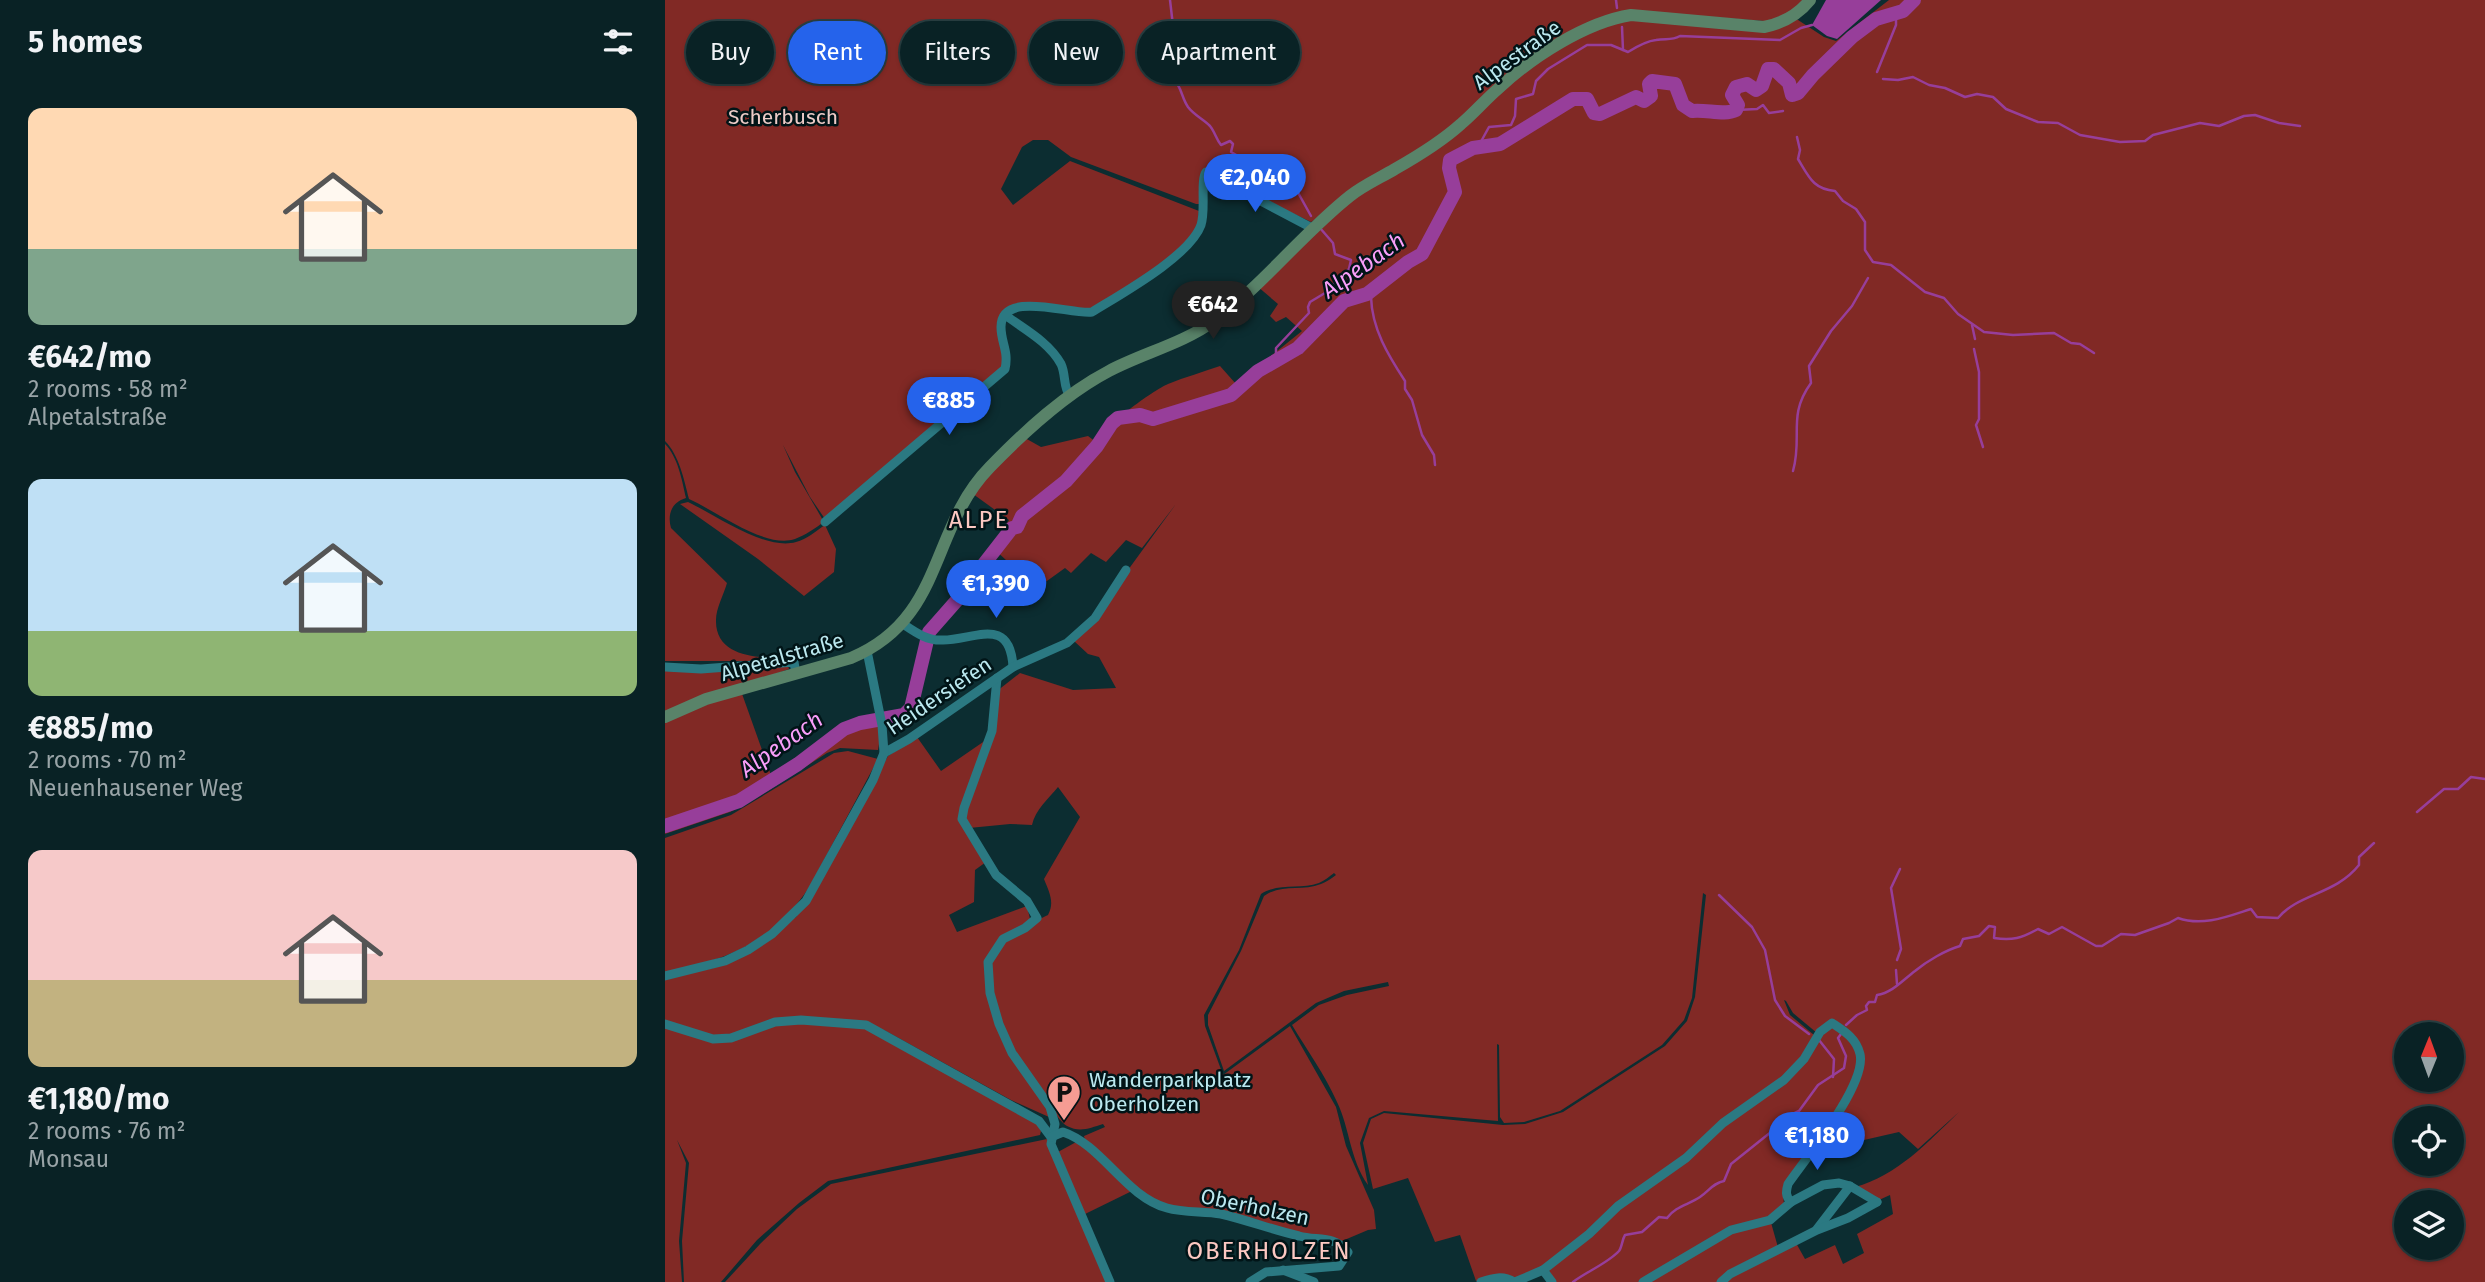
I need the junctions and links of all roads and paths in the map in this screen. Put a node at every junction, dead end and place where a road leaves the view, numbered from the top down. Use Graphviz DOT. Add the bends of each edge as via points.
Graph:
graph roads {
  1 [pos="1810,0"];
  2 [pos="1419,156"];
  3 [pos="1312,228"];
  4 [pos="1005,315"];
  5 [pos="1070,397"];
  6 [pos="825,522"];
  7 [pos="1126,570"];
  8 [pos="903,624"];
  9 [pos="867,651"];
  10 [pos="665,667"];
  11 [pos="1013,667"];
  12 [pos="796,674"];
  13 [pos="997,678"];
  14 [pos="665,717"];
  15 [pos="884,753"];
  16 [pos="665,976"];
  17 [pos="665,1024"];
  18 [pos="1051,1137"];
  19 [pos="1850,1186"];
  20 [pos="1789,1200"];
  21 [pos="1817,1230"];
  22 [pos="1282,1270"];
  23 [pos="1543,1270"];
  24 [pos="1110,1282"];
  25 [pos="1250,1282"];
  26 [pos="1314,1282"];
  27 [pos="1481,1282"];
  28 [pos="1515,1282"];
  29 [pos="1552,1282"];
  30 [pos="1643,1282"];
  31 [pos="1721,1282"];
  1 -- 2 [label="main road, Alpestraße" via="1794,16 1764,27 1632,15 1608,19 1551,48"];
  2 -- 3 [label="main road, Alpetalstraße" via="1363,187"];
  3 -- 4 [label="street" via="1206,172 1203,219 1187,247 1170,261 1092,312 1018,305"];
  3 -- 5 [label="main road, Alpetalstraße" via="1215,320 1192,335 1111,370"];
  4 -- 5 [label="street" via="1041,340 1061,363"];
  4 -- 6 [label="street" via="1000,326 1008,359 1005,369"];
  5 -- 8 [label="main road, Alpetalstraße" via="979,478"];
  7 -- 11 [label="street, Heidersiefen" via="1095,618 1067,643"];
  8 -- 9 [label="main road, Alpetalstraße"];
  8 -- 11 [label="street, Heidersiefen" via="943,640 990,633 1007,643"];
  9 -- 12 [label="main road, Alpetalstraße"];
  9 -- 15 [label="street"];
  10 -- 12 [label="street" via="794,662"];
  11 -- 13 [label="street, Heidersiefen"];
  12 -- 14 [label="main road, Alpetalstraße" via="706,699"];
  13 -- 15 [label="street, Heidersiefen"];
  13 -- 18 [label="street" via="992,731 963,819 996,876 1027,901 1037,918 1003,939 988,962 999,1024 1012,1053 1050,1107 1055,1124"];
  15 -- 16 [label="street" via="806,901 788,920 739,955"];
  17 -- 18 [label="street" via="713,1039 801,1020 866,1025 1039,1121"];
  18 -- 22 [label="street, Oberholzen" via="1063,1132 1076,1136 1135,1189 1166,1208 1218,1214 1301,1237 1324,1238 1339,1242 1348,1252 1339,1266"];
  18 -- 24 [label="street"];
  19 -- 20 [label="street" via="1823,1185"];
  19 -- 21 [label="street"];
  19 -- 21 [label="street" via="1877,1202"];
  20 -- 23 [label="street" via="1788,1184 1843,1106 1860,1072 1860,1054 1852,1037 1832,1023 1784,1080 1723,1123 1686,1158 1618,1206"];
  20 -- 30 [label="street" via="1770,1220 1731,1230"];
  21 -- 31 [label="street"];
  22 -- 25 [label="street, Oberholzen" via="1266,1272"];
  22 -- 26 [label="street"];
  23 -- 28 [label="street"];
  23 -- 29 [label="street"];
  27 -- 28 [label="street" via="1495,1277"];
}
